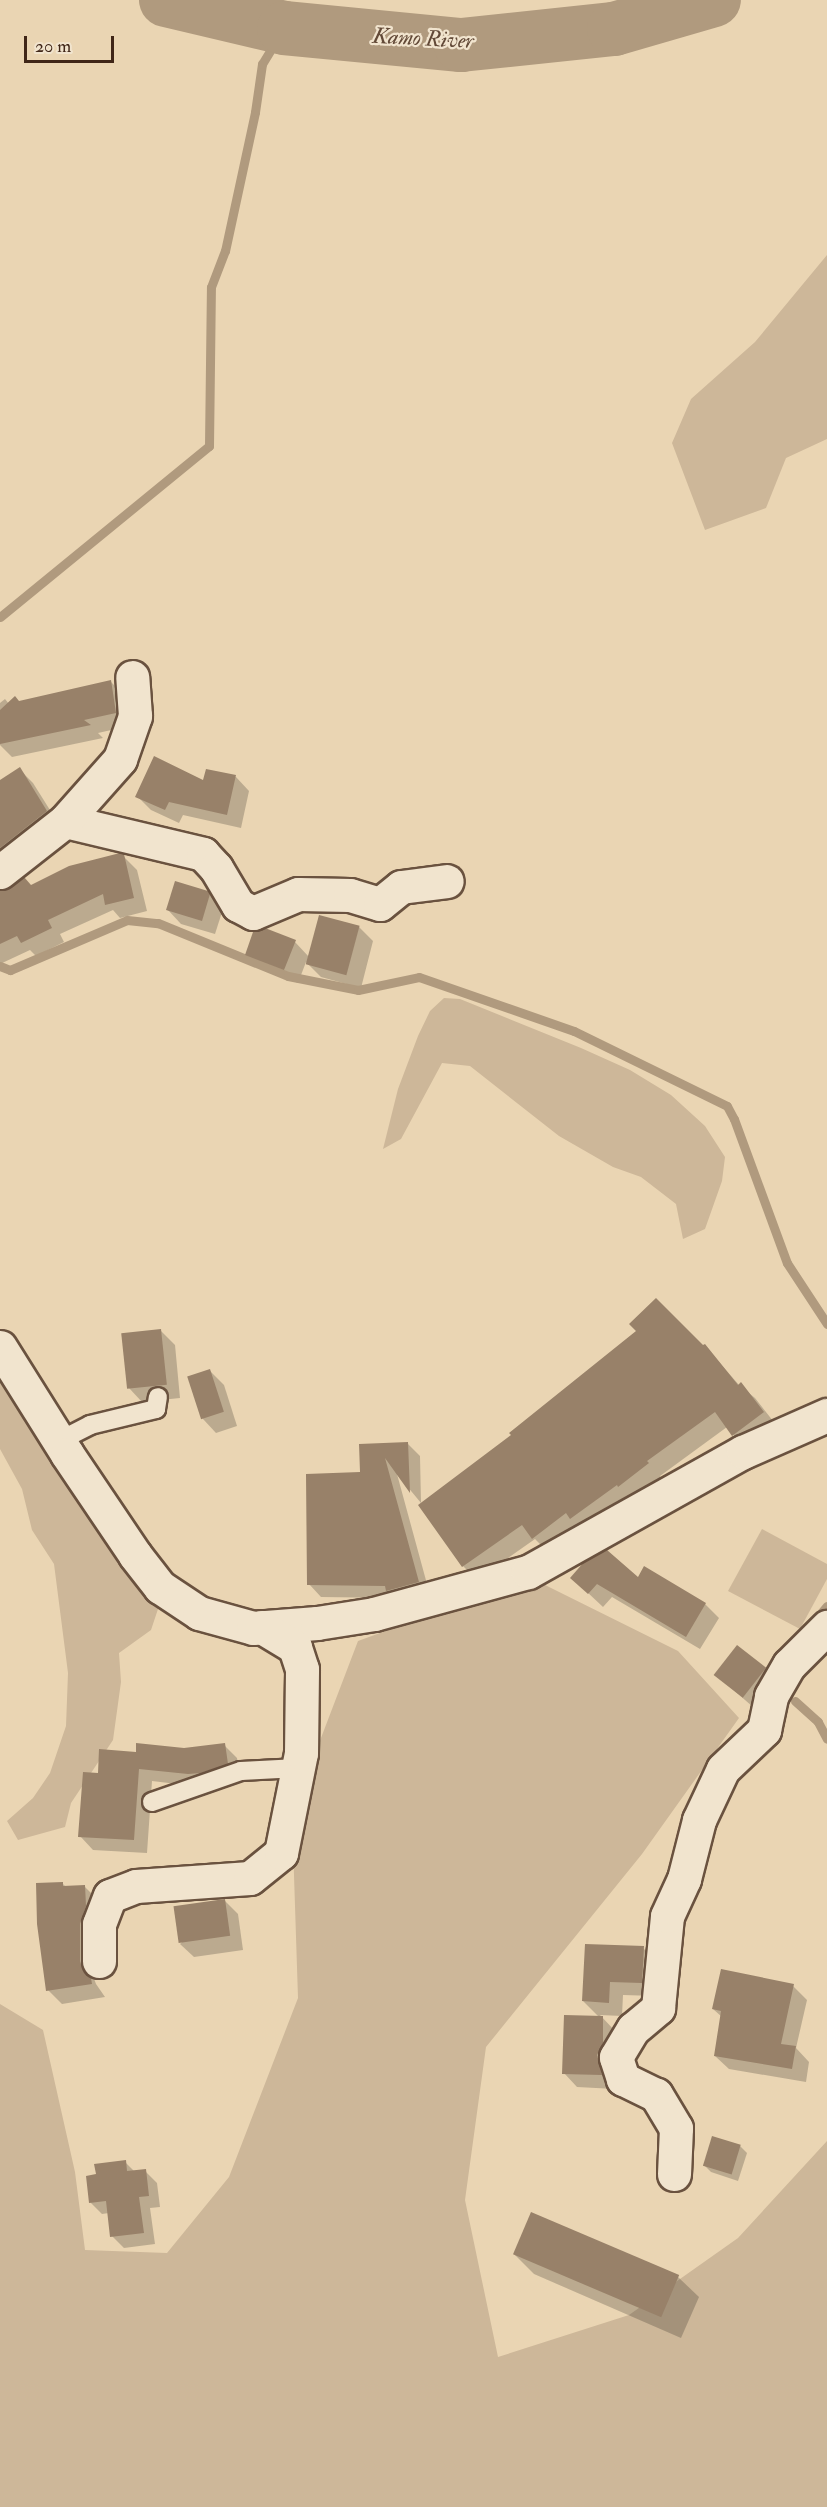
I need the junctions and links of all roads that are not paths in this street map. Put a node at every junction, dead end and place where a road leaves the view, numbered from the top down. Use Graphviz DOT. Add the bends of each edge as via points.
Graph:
graph roads {
  1 [pos="132,677"];
  2 [pos="65,820"];
  3 [pos="0,872"];
  4 [pos="447,882"];
  5 [pos="0,1347"];
  6 [pos="158,1397"];
  7 [pos="827,1415"];
  8 [pos="59,1441"];
  9 [pos="262,1627"];
  10 [pos="827,1627"];
  11 [pos="298,1768"];
  12 [pos="152,1802"];
  13 [pos="99,1961"];
  14 [pos="674,2174"];
  1 -- 2 [label="street" via="135,716 120,759"];
  2 -- 3 [label="street"];
  2 -- 4 [label="street" via="203,854 238,905 253,913 298,894 350,895 380,904 401,887"];
  5 -- 8 [label="street"];
  6 -- 8 [label="lane" via="156,1409 90,1425"];
  7 -- 9 [label="street" via="743,1452 528,1572 374,1614"];
  8 -- 9 [label="street" via="160,1587 199,1613"];
  9 -- 11 [label="street" via="295,1647 302,1669"];
  10 -- 14 [label="street" via="789,1665 771,1696 764,1730 723,1769 699,1820 684,1879 667,1916 658,2008 633,2029 616,2057 623,2079 656,2095 676,2128"];
  11 -- 12 [label="lane" via="241,1771"];
  11 -- 13 [label="street" via="281,1853 250,1878 136,1886 110,1896 99,1924"];
}
